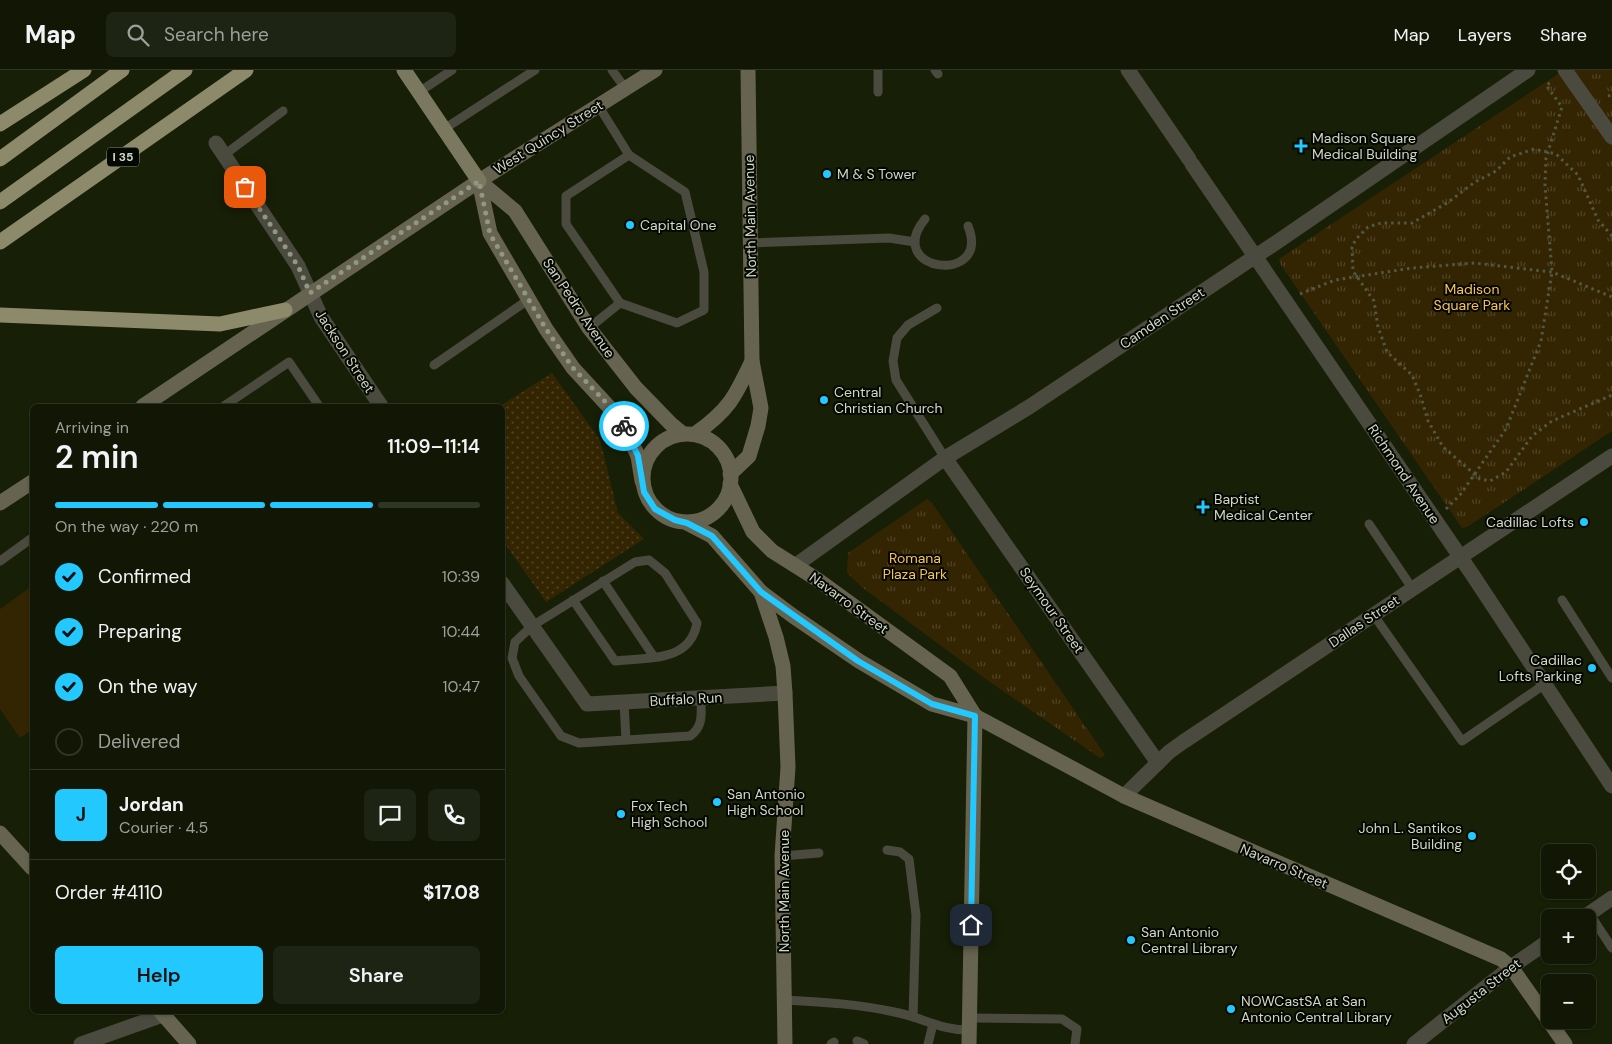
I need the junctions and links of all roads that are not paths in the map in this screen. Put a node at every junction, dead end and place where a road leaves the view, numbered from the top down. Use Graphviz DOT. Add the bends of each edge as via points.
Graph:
graph roads {
  1 [pos="84,70"];
  2 [pos="122,70"];
  3 [pos="185,70"];
  4 [pos="246,70"];
  5 [pos="404,70"];
  6 [pos="452,70"];
  7 [pos="534,70"];
  8 [pos="612,70"];
  9 [pos="655,70"];
  10 [pos="748,70"];
  11 [pos="878,70"];
  12 [pos="1128,70"];
  13 [pos="1528,70"];
  14 [pos="1566,70"];
  15 [pos="625,88"];
  16 [pos="419,92"];
  17 [pos="878,92"];
  18 [pos="598,105"];
  19 [pos="283,111"];
  20 [pos="0,124"];
  21 [pos="444,129"];
  22 [pos="1612,137"];
  23 [pos="220,149"];
  24 [pos="629,155"];
  25 [pos="0,159"];
  26 [pos="479,181"];
  27 [pos="0,202"];
  28 [pos="925,219"];
  29 [pos="968,226"];
  30 [pos="0,242"];
  31 [pos="915,242"];
  32 [pos="750,243"];
  33 [pos="1256,256"];
  34 [pos="310,293"];
  35 [pos="528,300"];
  36 [pos="620,302"];
  37 [pos="937,308"];
  38 [pos="285,310"];
  39 [pos="0,316"];
  40 [pos="589,328"];
  41 [pos="752,361"];
  42 [pos="434,365"];
  43 [pos="146,404"];
  44 [pos="227,404"];
  45 [pos="318,404"];
  46 [pos="380,404"];
  47 [pos="689,434"];
  48 [pos="1612,456"];
  49 [pos="945,458"];
  50 [pos="730,479"];
  51 [pos="642,481"];
  52 [pos="30,483"];
  53 [pos="0,504"];
  54 [pos="687,523"];
  55 [pos="1370,524"];
  56 [pos="30,539"];
  57 [pos="1460,556"];
  58 [pos="0,561"];
  59 [pos="796,565"];
  60 [pos="604,581"];
  61 [pos="505,587"];
  62 [pos="1412,588"];
  63 [pos="761,592"];
  64 [pos="573,600"];
  65 [pos="1562,600"];
  66 [pos="1373,614"];
  67 [pos="532,626"];
  68 [pos="654,657"];
  69 [pos="1612,678"];
  70 [pos="1545,684"];
  71 [pos="785,694"];
  72 [pos="701,698"];
  73 [pos="624,702"];
  74 [pos="975,716"];
  75 [pos="626,740"];
  76 [pos="1158,763"];
  77 [pos="1612,786"];
  78 [pos="1124,796"];
  79 [pos="0,833"];
  80 [pos="887,850"];
  81 [pos="819,853"];
  82 [pos="782,856"];
  83 [pos="30,866"];
  84 [pos="1612,898"];
  85 [pos="1595,909"];
  86 [pos="1596,928"];
  87 [pos="1541,946"];
  88 [pos="1612,948"];
  89 [pos="1511,966"];
  90 [pos="784,1000"];
  91 [pos="158,1014"];
  92 [pos="162,1014"];
  93 [pos="913,1017"];
  94 [pos="933,1024"];
  95 [pos="969,1031"];
  96 [pos="81,1044"];
  97 [pos="189,1044"];
  98 [pos="785,1044"];
  99 [pos="928,1044"];
  100 [pos="1075,1044"];
  101 [pos="1414,1044"];
  102 [pos="1565,1044"];
  1 -- 20 [label="highway"];
  2 -- 25 [label="highway"];
  3 -- 27 [label="highway, I 35"];
  4 -- 30 [label="highway, I 35"];
  5 -- 16 [label="main road, San Pedro Avenue"];
  6 -- 16 [label="lane"];
  7 -- 21 [label="lane"];
  8 -- 15 [label="lane"];
  9 -- 15 [label="main road, West Quincy Street"];
  10 -- 32 [label="main road, North Main Avenue"];
  11 -- 17 [label="lane"];
  12 -- 33 [label="street, Richmond Avenue"];
  13 -- 33 [label="street, Camden Street"];
  14 -- 22 [label="street"];
  15 -- 18 [label="main road, West Quincy Street"];
  16 -- 21 [label="main road, San Pedro Avenue"];
  18 -- 24 [label="lane"];
  18 -- 26 [label="main road, West Quincy Street"];
  19 -- 23 [label="lane"];
  21 -- 26 [label="main road, San Pedro Avenue"];
  23 -- 34 [label="street, Jackson Street" via="298,266"];
  24 -- 36 [label="lane" via="566,196 566,224"];
  24 -- 36 [label="lane" via="685,192 704,272 704,310 677,322"];
  26 -- 34 [label="main road, West Quincy Street"];
  26 -- 35 [label="main road, San Pedro Avenue" via="490,234"];
  26 -- 40 [label="main road, San Pedro Avenue" via="514,211"];
  28 -- 31 [label="lane"];
  29 -- 31 [label="lane" via="970,247 955,264 933,265 921,256"];
  31 -- 32 [label="lane" via="889,238"];
  32 -- 41 [label="main road, North Main Avenue"];
  33 -- 49 [label="street, Camden Street"];
  33 -- 57 [label="street, Richmond Avenue"];
  34 -- 38 [label="main road, West Quincy Street"];
  34 -- 46 [label="street, Jackson Street" via="321,318"];
  35 -- 42 [label="lane"];
  35 -- 51 [label="main road, San Pedro Avenue" via="573,368 621,420 638,456"];
  36 -- 40 [label="lane"];
  37 -- 49 [label="lane" via="908,325 897,338 893,361 896,380"];
  38 -- 39 [label="highway" via="220,324"];
  38 -- 43 [label="main road, West Quincy Street"];
  40 -- 47 [label="main road, San Pedro Avenue" via="636,388 670,424"];
  41 -- 47 [label="main road, North Main Avenue" via="733,401 714,421"];
  41 -- 50 [label="main road, North Main Avenue" via="761,408 758,426 749,456"];
  44 -- 45 [label="lane" via="288,362"];
  47 -- 50 [label="main road" via="715,444 723,453"];
  47 -- 51 [label="main road" via="671,435 654,448 644,466"];
  48 -- 57 [label="street, Dallas Street"];
  49 -- 59 [label="street, Camden Street"];
  49 -- 76 [label="street, Seymour Street"];
  50 -- 54 [label="main road" via="728,498 715,513 707,519"];
  50 -- 59 [label="main road, Navarro Street" via="753,532 772,551"];
  51 -- 54 [label="main road" via="644,492 655,509"];
  52 -- 53 [label="main road"];
  54 -- 63 [label="main road, Navarro Street" via="712,536"];
  55 -- 62 [label="lane"];
  56 -- 58 [label="lane"];
  57 -- 62 [label="street, Dallas Street"];
  57 -- 70 [label="street, Richmond Avenue"];
  59 -- 74 [label="main road, Navarro Street" via="950,676"];
  60 -- 64 [label="lane"];
  60 -- 68 [label="lane"];
  60 -- 68 [label="lane" via="635,562 649,560 666,572 697,623 694,637 677,654"];
  61 -- 67 [label="street"];
  62 -- 66 [label="street, Dallas Street"];
  63 -- 71 [label="main road, North Main Avenue" via="783,666"];
  63 -- 74 [label="main road, Navarro Street" via="858,661 932,704"];
  64 -- 67 [label="lane"];
  64 -- 68 [label="lane" via="615,661"];
  65 -- 69 [label="lane"];
  66 -- 70 [label="lane" via="1462,741"];
  66 -- 76 [label="street, Dallas Street" via="1183,742"];
  67 -- 73 [label="street, Buffalo Run" via="587,704"];
  67 -- 75 [label="lane" via="515,642 512,658 519,676 561,736 579,743"];
  70 -- 77 [label="street, Richmond Avenue"];
  71 -- 72 [label="street, Buffalo Run"];
  71 -- 82 [label="main road, North Main Avenue" via="788,767"];
  72 -- 73 [label="street, Buffalo Run"];
  72 -- 75 [label="lane" via="701,723 698,731 690,736"];
  73 -- 75 [label="lane"];
  74 -- 78 [label="main road, Navarro Street"];
  74 -- 95 [label="main road"];
  76 -- 78 [label="street, Dallas Street"];
  78 -- 89 [label="main road, Navarro Street"];
  79 -- 83 [label="main road"];
  80 -- 93 [label="lane" via="900,852 909,860 916,915"];
  81 -- 82 [label="lane"];
  82 -- 90 [label="main road, North Main Avenue"];
  84 -- 85 [label="street"];
  86 -- 88 [label="lane"];
  87 -- 89 [label="street, Augusta Street"];
  89 -- 101 [label="street, Augusta Street"];
  89 -- 102 [label="main road, Navarro Street"];
  90 -- 93 [label="lane" via="844,1002"];
  90 -- 98 [label="main road, North Main Avenue"];
  91 -- 96 [label="street"];
  92 -- 97 [label="main road"];
  93 -- 94 [label="lane"];
  94 -- 95 [label="lane" via="952,1031"];
  94 -- 99 [label="lane"];
  95 -- 100 [label="lane" via="1062,1019 1077,1028"];
}
